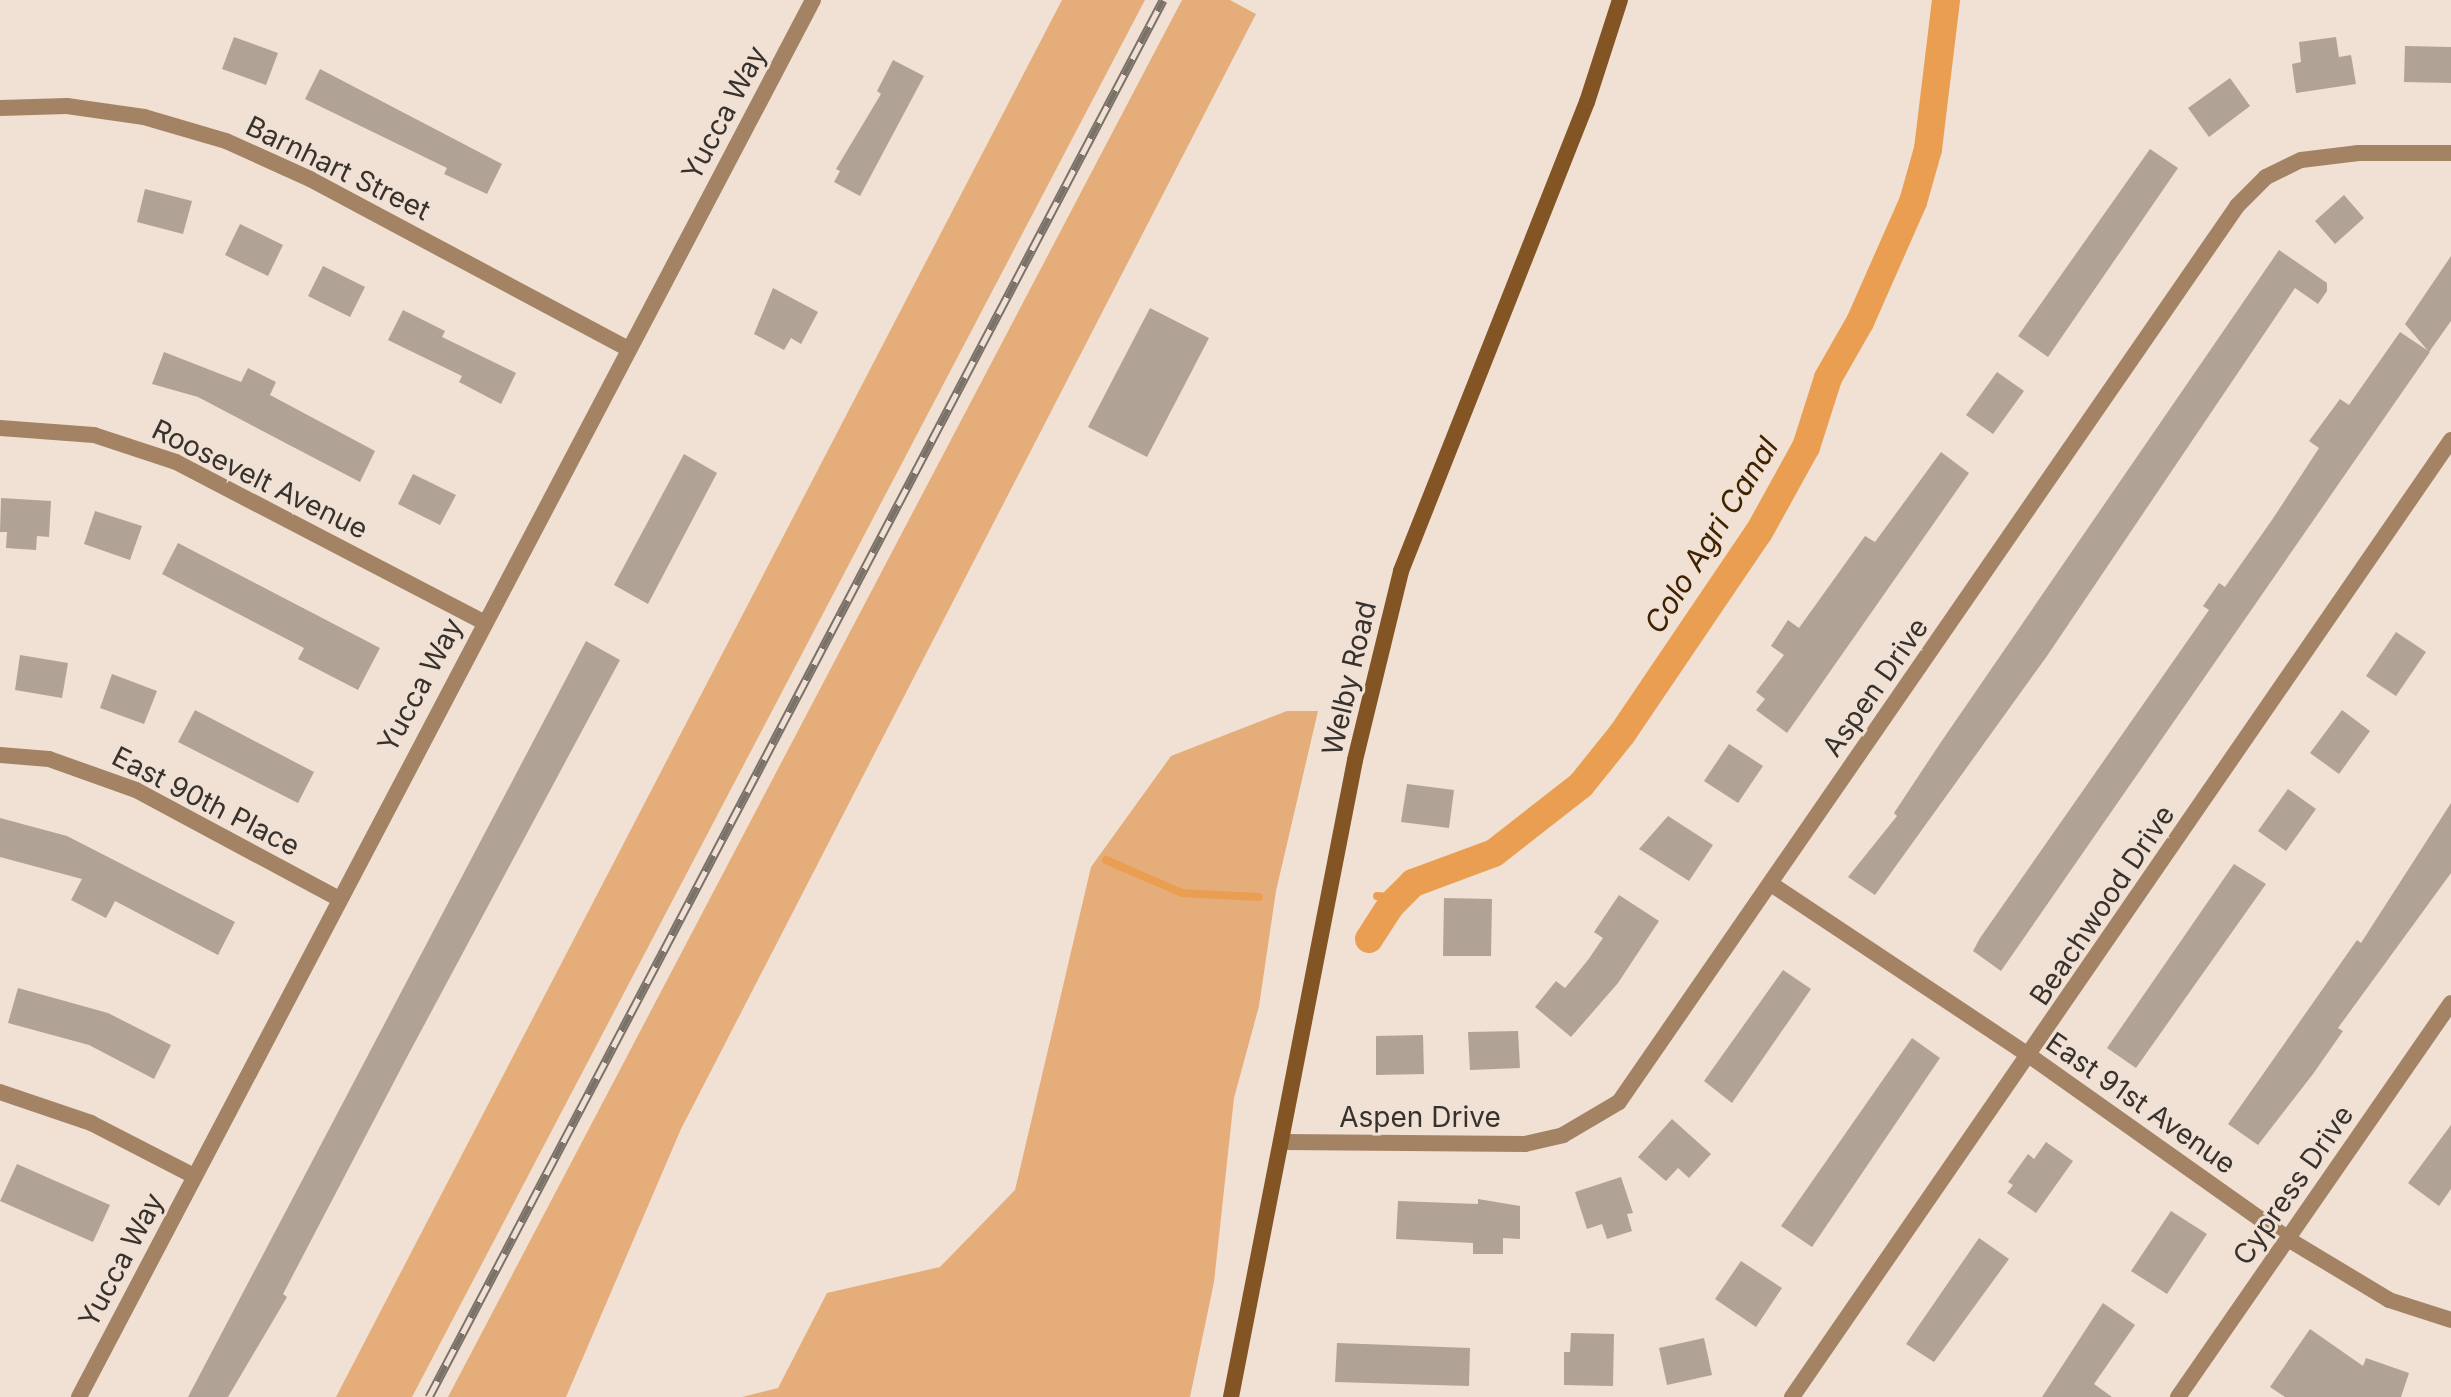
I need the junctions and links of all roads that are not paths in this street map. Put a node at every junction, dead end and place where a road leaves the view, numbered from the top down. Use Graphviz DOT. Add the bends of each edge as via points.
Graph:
graph roads {
  1 [pos="813,0"];
  2 [pos="1620,0"];
  3 [pos="0,108"];
  4 [pos="2451,153"];
  5 [pos="629,349"];
  6 [pos="0,428"];
  7 [pos="2451,440"];
  8 [pos="483,622"];
  9 [pos="0,755"];
  10 [pos="1771,884"];
  11 [pos="337,898"];
  12 [pos="2451,1003"];
  13 [pos="2030,1056"];
  14 [pos="0,1092"];
  15 [pos="1284,1142"];
  16 [pos="194,1176"];
  17 [pos="2288,1239"];
  18 [pos="2451,1320"];
  19 [pos="79,1397"];
  20 [pos="1231,1397"];
  21 [pos="1792,1397"];
  22 [pos="2178,1397"];
  1 -- 5 [label="street, Yucca Way"];
  2 -- 15 [label="street, Welby Road" via="1576,132 1401,571 1355,760"];
  3 -- 5 [label="street, Barnhart Street" via="67,106 144,117 226,141 310,179"];
  4 -- 10 [label="street, Aspen Drive" via="2319,155 2283,167 2251,190"];
  5 -- 8 [label="street, Yucca Way"];
  6 -- 8 [label="street, Roosevelt Avenue" via="63,430 128,443 260,504"];
  7 -- 13 [label="street, Beachwood Drive"];
  8 -- 11 [label="street, Yucca Way"];
  9 -- 11 [label="street, East 90th Place" via="49,759 136,790"];
  10 -- 13 [label="street, East 91st Avenue"];
  10 -- 15 [label="street, Aspen Drive" via="1630,1090 1599,1116 1563,1135 1525,1144"];
  11 -- 16 [label="street, Yucca Way"];
  12 -- 17 [label="street, Cypress Drive"];
  13 -- 17 [label="street, East 91st Avenue"];
  13 -- 21 [label="street, Beachwood Drive"];
  14 -- 16 [label="street" via="91,1123"];
  15 -- 20 [label="street, Welby Road"];
  16 -- 19 [label="street, Yucca Way"];
  17 -- 18 [label="street, East 91st Avenue" via="2389,1300"];
  17 -- 22 [label="street, Cypress Drive"];
}
